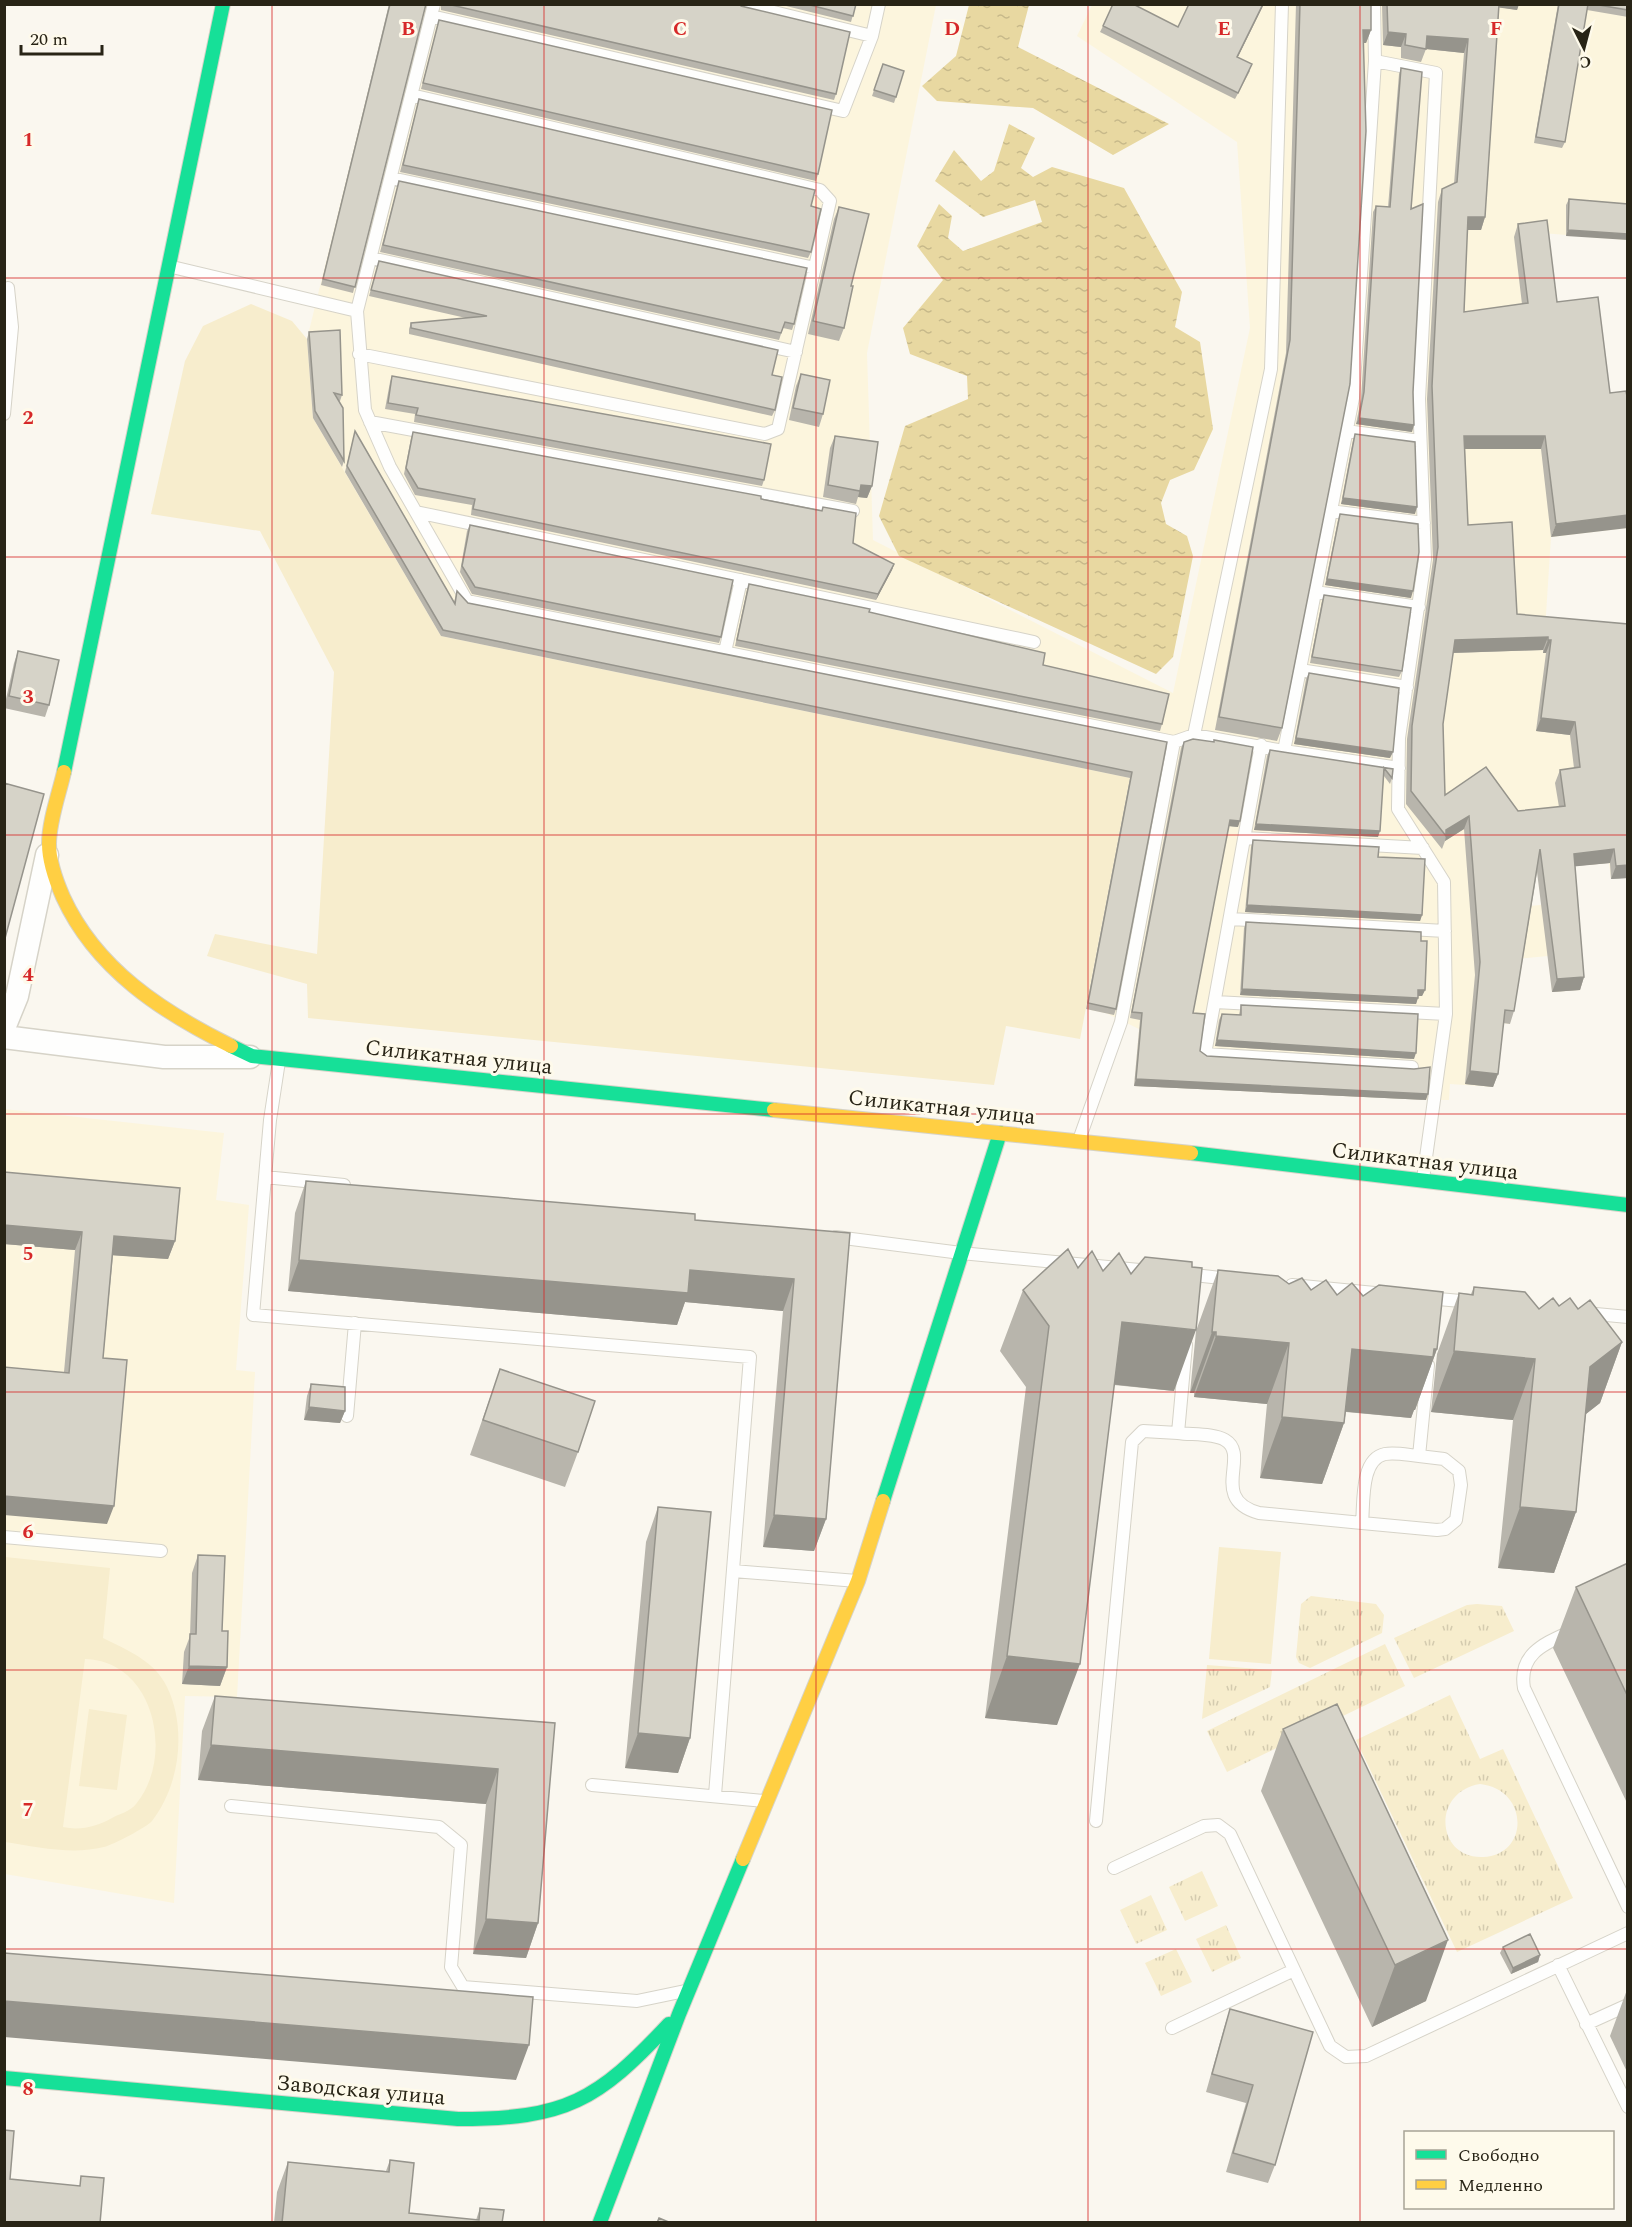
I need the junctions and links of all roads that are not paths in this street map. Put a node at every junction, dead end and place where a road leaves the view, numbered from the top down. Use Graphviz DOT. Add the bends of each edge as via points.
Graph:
graph roads {
  1 [pos="223,4"];
  2 [pos="741,4"];
  3 [pos="879,4"];
  4 [pos="1282,4"];
  5 [pos="1374,4"];
  6 [pos="432,10"];
  7 [pos="872,36"];
  8 [pos="1375,62"];
  9 [pos="411,95"];
  10 [pos="391,178"];
  11 [pos="370,258"];
  12 [pos="167,266"];
  13 [pos="815,268"];
  14 [pos="8,288"];
  15 [pos="357,311"];
  16 [pos="796,352"];
  17 [pos="359,354"];
  18 [pos="4,414"];
  19 [pos="370,422"];
  20 [pos="1346,431"];
  21 [pos="1420,441"];
  22 [pos="853,511"];
  23 [pos="1330,511"];
  24 [pos="416,512"];
  25 [pos="1424,523"];
  26 [pos="741,580"];
  27 [pos="1315,592"];
  28 [pos="1419,607"];
  29 [pos="1034,642"];
  30 [pos="725,652"];
  31 [pos="1300,670"];
  32 [pos="1407,687"];
  33 [pos="1194,735"];
  34 [pos="1174,742"];
  35 [pos="1261,745"];
  36 [pos="1284,751"];
  37 [pos="1399,768"];
  38 [pos="1244,838"];
  39 [pos="49,844"];
  40 [pos="1423,848"];
  41 [pos="1230,919"];
  42 [pos="1445,932"];
  43 [pos="1215,1002"];
  44 [pos="1446,1014"];
  45 [pos="4,1028"];
  46 [pos="4,1037"];
  47 [pos="252,1056"];
  48 [pos="279,1060"];
  49 [pos="1412,1067"];
  50 [pos="1000,1133"];
  51 [pos="1079,1141"];
  52 [pos="265,1177"];
  53 [pos="1423,1181"];
  54 [pos="360,1186"];
  55 [pos="1628,1205"];
  56 [pos="821,1236"];
  57 [pos="961,1253"];
  58 [pos="1239,1280"];
  59 [pos="1274,1283"];
  60 [pos="1480,1303"];
  61 [pos="1571,1311"];
  62 [pos="1628,1317"];
  63 [pos="354,1323"];
  64 [pos="1188,1332"];
  65 [pos="1429,1355"];
  66 [pos="347,1416"];
  67 [pos="1178,1433"];
  68 [pos="1419,1456"];
  69 [pos="1362,1523"];
  70 [pos="4,1537"];
  71 [pos="161,1551"];
  72 [pos="733,1571"];
  73 [pos="858,1581"];
  74 [pos="1588,1623"];
  75 [pos="592,1785"];
  76 [pos="715,1795"];
  77 [pos="769,1801"];
  78 [pos="231,1806"];
  79 [pos="1096,1821"];
  80 [pos="1114,1868"];
  81 [pos="1628,1907"];
  82 [pos="1628,1933"];
  83 [pos="1558,1965"];
  84 [pos="1294,1970"];
  85 [pos="689,1990"];
  86 [pos="1628,2005"];
  87 [pos="679,2014"];
  88 [pos="1586,2024"];
  89 [pos="1172,2028"];
  90 [pos="4,2078"];
  91 [pos="1628,2107"];
  92 [pos="600,2223"];
  1 -- 12 [label="street"];
  2 -- 7 [label="lane"];
  3 -- 7 [label="lane"];
  4 -- 33 [label="lane" via="1270,369"];
  5 -- 8 [label="lane"];
  6 -- 7 [label="lane" via="843,111"];
  6 -- 9 [label="lane"];
  8 -- 20 [label="lane" via="1353,398"];
  8 -- 21 [label="lane" via="1436,73"];
  9 -- 10 [label="lane"];
  9 -- 13 [label="lane" via="820,190 830,201"];
  10 -- 11 [label="lane"];
  10 -- 13 [label="lane"];
  11 -- 15 [label="lane"];
  11 -- 16 [label="lane"];
  12 -- 15 [label="lane"];
  12 -- 39 [label="street"];
  13 -- 16 [label="lane"];
  14 -- 18 [label="lane" via="12,327"];
  15 -- 17 [label="lane"];
  16 -- 17 [label="lane" via="778,429 765,434"];
  17 -- 19 [label="lane" via="365,410"];
  19 -- 22 [label="lane"];
  19 -- 24 [label="lane"];
  20 -- 21 [label="lane"];
  20 -- 23 [label="lane"];
  21 -- 25 [label="lane"];
  23 -- 25 [label="lane"];
  23 -- 27 [label="lane"];
  24 -- 26 [label="lane"];
  24 -- 30 [label="lane" via="467,601"];
  25 -- 28 [label="lane" via="1425,559"];
  26 -- 29 [label="lane"];
  26 -- 30 [label="lane"];
  27 -- 28 [label="lane"];
  27 -- 31 [label="lane"];
  28 -- 32 [label="lane"];
  30 -- 34 [label="lane"];
  31 -- 32 [label="lane"];
  31 -- 36 [label="lane"];
  32 -- 37 [label="lane"];
  33 -- 34 [label="lane"];
  33 -- 35 [label="lane"];
  34 -- 51 [label="lane" via="1120,1022"];
  35 -- 36 [label="lane"];
  35 -- 38 [label="lane"];
  36 -- 37 [label="lane"];
  37 -- 40 [label="lane" via="1398,809"];
  38 -- 40 [label="lane"];
  38 -- 41 [label="lane"];
  39 -- 45 [label="street" via="17,996"];
  39 -- 47 [label="street, Силикатная улица" via="58,883 72,917 96,952 132,988 178,1019"];
  40 -- 42 [label="lane" via="1444,882"];
  41 -- 42 [label="lane"];
  41 -- 43 [label="lane"];
  42 -- 44 [label="lane"];
  43 -- 44 [label="lane"];
  43 -- 49 [label="lane" via="1205,1054"];
  44 -- 53 [label="lane"];
  46 -- 47 [label="street" via="164,1058"];
  47 -- 48 [label="street, Силикатная улица"];
  48 -- 50 [label="street, Силикатная улица"];
  48 -- 52 [label="lane"];
  50 -- 51 [label="street, Силикатная улица"];
  50 -- 57 [label="street"];
  51 -- 53 [label="street, Силикатная улица"];
  52 -- 54 [label="lane"];
  52 -- 63 [label="lane" via="253,1315"];
  53 -- 55 [label="street, Силикатная улица"];
  56 -- 57 [label="lane"];
  57 -- 58 [label="lane" via="1166,1272 1193,1281"];
  57 -- 73 [label="street"];
  59 -- 60 [label="lane" via="1406,1296 1434,1304"];
  61 -- 62 [label="lane"];
  63 -- 66 [label="lane"];
  63 -- 72 [label="lane" via="750,1357"];
  64 -- 67 [label="lane"];
  65 -- 68 [label="lane"];
  67 -- 69 [label="lane" via="1218,1437 1228,1442 1234,1452 1231,1487 1238,1501 1249,1510"];
  67 -- 79 [label="lane" via="1143,1431 1132,1442"];
  68 -- 69 [label="lane" via="1384,1454 1373,1461 1367,1474"];
  68 -- 69 [label="lane" via="1444,1459 1459,1471 1456,1520 1437,1530"];
  70 -- 71 [label="lane"];
  72 -- 73 [label="lane"];
  72 -- 76 [label="lane"];
  73 -- 77 [label="street"];
  74 -- 81 [label="lane" via="1532,1652 1523,1680"];
  75 -- 76 [label="lane"];
  76 -- 77 [label="lane"];
  77 -- 85 [label="street"];
  78 -- 85 [label="lane" via="439,1827 461,1845 451,1967 463,1987 636,2001"];
  80 -- 84 [label="lane" via="1204,1826 1224,1828"];
  82 -- 83 [label="lane"];
  83 -- 84 [label="lane" via="1356,2058 1338,2054 1330,2046"];
  83 -- 88 [label="lane"];
  84 -- 89 [label="lane"];
  85 -- 87 [label="street"];
  86 -- 88 [label="lane"];
  87 -- 90 [label="street, Заводская улица" via="616,2079 575,2102 501,2120"];
  87 -- 92 [label="street"];
  88 -- 91 [label="lane"];
}
